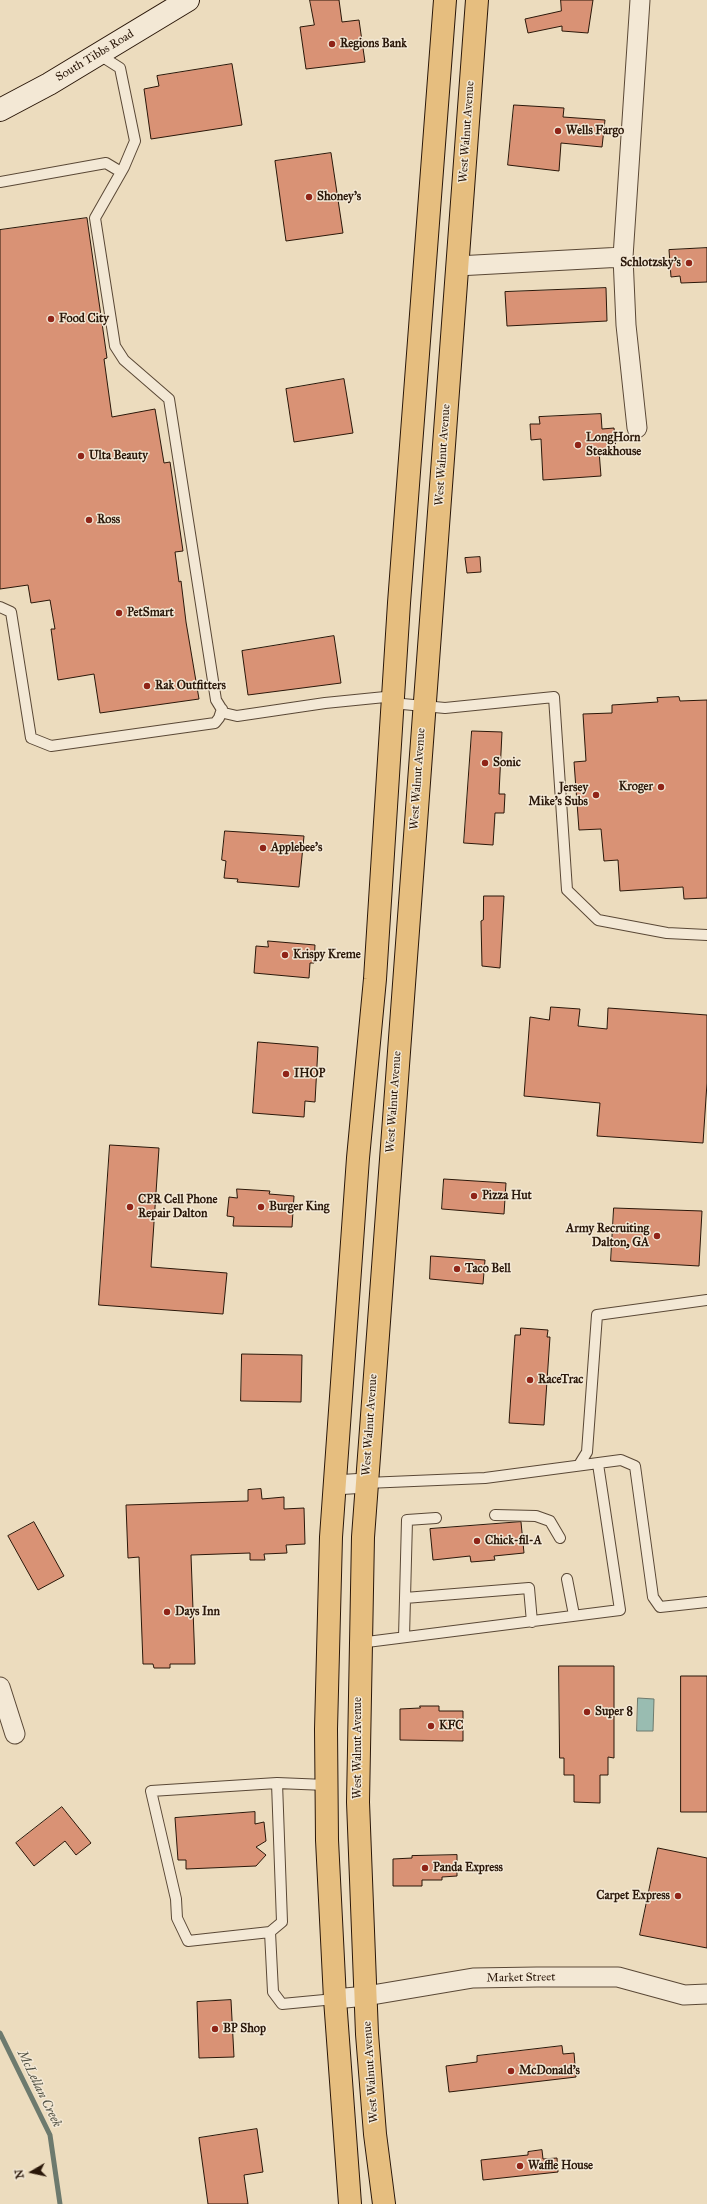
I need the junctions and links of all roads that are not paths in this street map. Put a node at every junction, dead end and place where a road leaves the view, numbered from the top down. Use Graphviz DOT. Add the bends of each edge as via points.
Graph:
graph roads {
  1 [pos="188,0"];
  2 [pos="445,0"];
  3 [pos="477,0"];
  4 [pos="640,0"];
  5 [pos="98,54"];
  6 [pos="0,110"];
  7 [pos="121,172"];
  8 [pos="0,182"];
  9 [pos="623,257"];
  10 [pos="457,266"];
  11 [pos="637,428"];
  12 [pos="0,607"];
  13 [pos="393,699"];
  14 [pos="424,706"];
  15 [pos="222,709"];
  16 [pos="707,935"];
  17 [pos="707,1300"];
  18 [pos="598,1464"];
  19 [pos="579,1465"];
  20 [pos="366,1483"];
  21 [pos="334,1485"];
  22 [pos="495,1514"];
  23 [pos="436,1518"];
  24 [pos="560,1538"];
  25 [pos="568,1579"];
  26 [pos="405,1598"];
  27 [pos="707,1602"];
  28 [pos="574,1615"];
  29 [pos="532,1622"];
  30 [pos="404,1637"];
  31 [pos="359,1643"];
  32 [pos="0,1687"];
  33 [pos="15,1734"];
  34 [pos="277,1782"];
  35 [pos="326,1785"];
  36 [pos="270,1932"];
  37 [pos="707,1994"];
  38 [pos="366,1996"];
  39 [pos="335,1998"];
  40 [pos="350,2204"];
  41 [pos="384,2204"];
  1 -- 5 [label="street, South Tibbs Road"];
  2 -- 13 [label="main road"];
  3 -- 10 [label="main road, West Walnut Avenue"];
  4 -- 9 [label="street"];
  5 -- 6 [label="street, South Tibbs Road"];
  5 -- 7 [label="lane" via="120,68 134,134 135,141"];
  7 -- 8 [label="lane" via="106,163"];
  7 -- 15 [label="lane" via="95,218 115,346 124,360 169,399 216,700"];
  9 -- 10 [label="street"];
  9 -- 11 [label="street" via="626,324"];
  10 -- 14 [label="main road, West Walnut Avenue"];
  12 -- 15 [label="lane" via="11,612 31,738 51,746 215,723"];
  13 -- 14 [label="lane"];
  13 -- 15 [label="lane" via="385,697 325,703 237,716 224,714"];
  13 -- 21 [label="main road" via="375,979 358,1158"];
  14 -- 16 [label="lane" via="445,708 554,697 567,890 598,920 667,933"];
  14 -- 20 [label="main road, West Walnut Avenue"];
  17 -- 19 [label="lane" via="597,1315 587,1452"];
  18 -- 19 [label="lane"];
  18 -- 27 [label="lane" via="621,1460 635,1466 653,1598 660,1607"];
  18 -- 28 [label="lane" via="620,1610"];
  19 -- 20 [label="lane" via="485,1478"];
  20 -- 21 [label="street"];
  20 -- 31 [label="main road, West Walnut Avenue"];
  21 -- 35 [label="main road" via="327,1640"];
  22 -- 24 [label="lane" via="536,1516 550,1521"];
  23 -- 26 [label="lane" via="407,1520"];
  25 -- 28 [label="lane"];
  26 -- 29 [label="lane" via="529,1588"];
  26 -- 30 [label="lane"];
  28 -- 29 [label="lane"];
  29 -- 30 [label="lane"];
  30 -- 31 [label="lane"];
  31 -- 38 [label="main road, West Walnut Avenue" via="358,1802"];
  32 -- 33 [label="street"];
  34 -- 35 [label="lane"];
  34 -- 36 [label="lane" via="282,1922"];
  34 -- 36 [label="lane" via="151,1792 176,1899 177,1918 188,1941"];
  35 -- 39 [label="main road"];
  36 -- 39 [label="lane" via="273,1992 282,2004"];
  37 -- 38 [label="street, Market Street" via="684,1995 618,1977 537,1977 473,1978"];
  38 -- 39 [label="street, Market Street"];
  38 -- 41 [label="main road, West Walnut Avenue" via="374,2127"];
  39 -- 40 [label="main road"];
}
